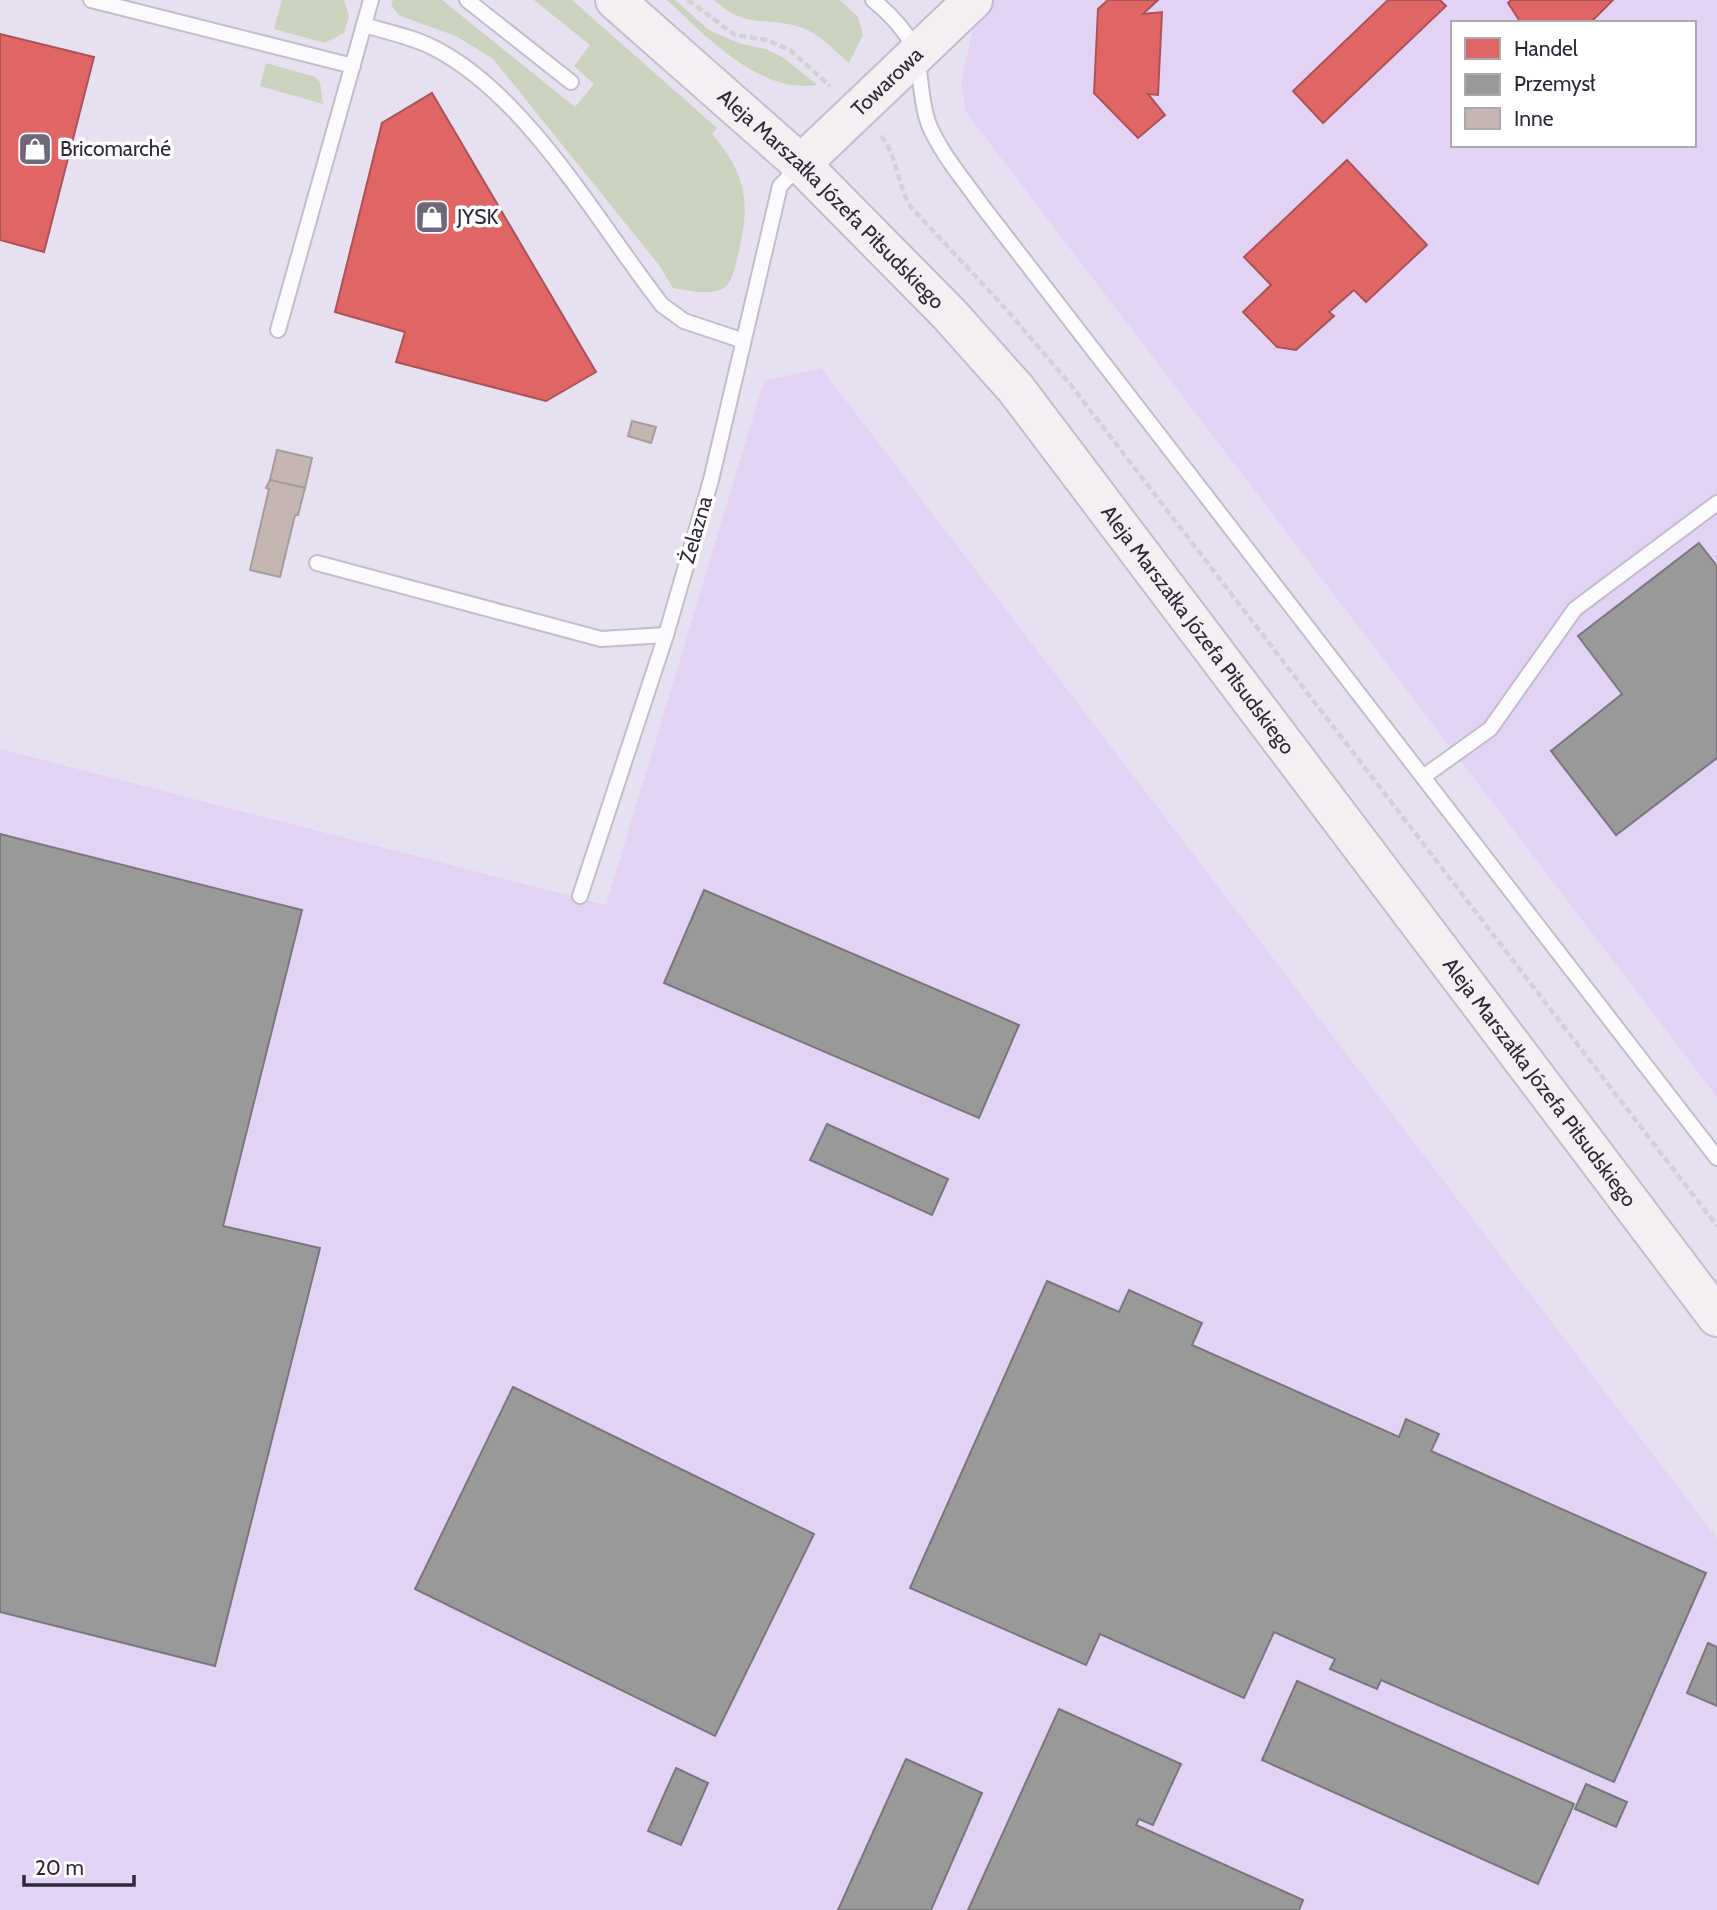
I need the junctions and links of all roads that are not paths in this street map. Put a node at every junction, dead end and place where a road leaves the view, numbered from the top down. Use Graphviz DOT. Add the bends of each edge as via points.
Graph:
graph roads {
  1 [pos="91,0"];
  2 [pos="371,0"];
  3 [pos="467,0"];
  4 [pos="615,0"];
  5 [pos="873,0"];
  6 [pos="973,0"];
  7 [pos="364,25"];
  8 [pos="916,53"];
  9 [pos="352,66"];
  10 [pos="571,82"];
  11 [pos="801,164"];
  12 [pos="278,330"];
  13 [pos="741,340"];
  14 [pos="1717,503"];
  15 [pos="317,563"];
  16 [pos="666,635"];
  17 [pos="1423,777"];
  18 [pos="580,896"];
  19 [pos="1717,1157"];
  20 [pos="1717,1317"];
  1 -- 9 [label="lane"];
  2 -- 7 [label="lane"];
  3 -- 10 [label="lane"];
  4 -- 11 [label="main road, Aleja Marszałka Józefa Piłsudskiego"];
  5 -- 8 [label="lane" via="890,14"];
  6 -- 8 [label="main road, Towarowa"];
  7 -- 9 [label="lane"];
  7 -- 13 [label="lane" via="434,48 473,73 536,135 662,305 684,321"];
  8 -- 11 [label="main road, Towarowa"];
  8 -- 17 [label="lane" via="921,97 942,150"];
  9 -- 12 [label="lane"];
  11 -- 13 [label="lane, Żelazna" via="780,186"];
  11 -- 20 [label="main road, Aleja Marszałka Józefa Piłsudskiego" via="950,314 1016,389"];
  13 -- 16 [label="lane, Żelazna" via="711,480"];
  14 -- 17 [label="lane" via="1574,609 1490,729"];
  15 -- 16 [label="lane" via="601,639"];
  16 -- 18 [label="lane, Żelazna"];
  17 -- 19 [label="lane"];
}
